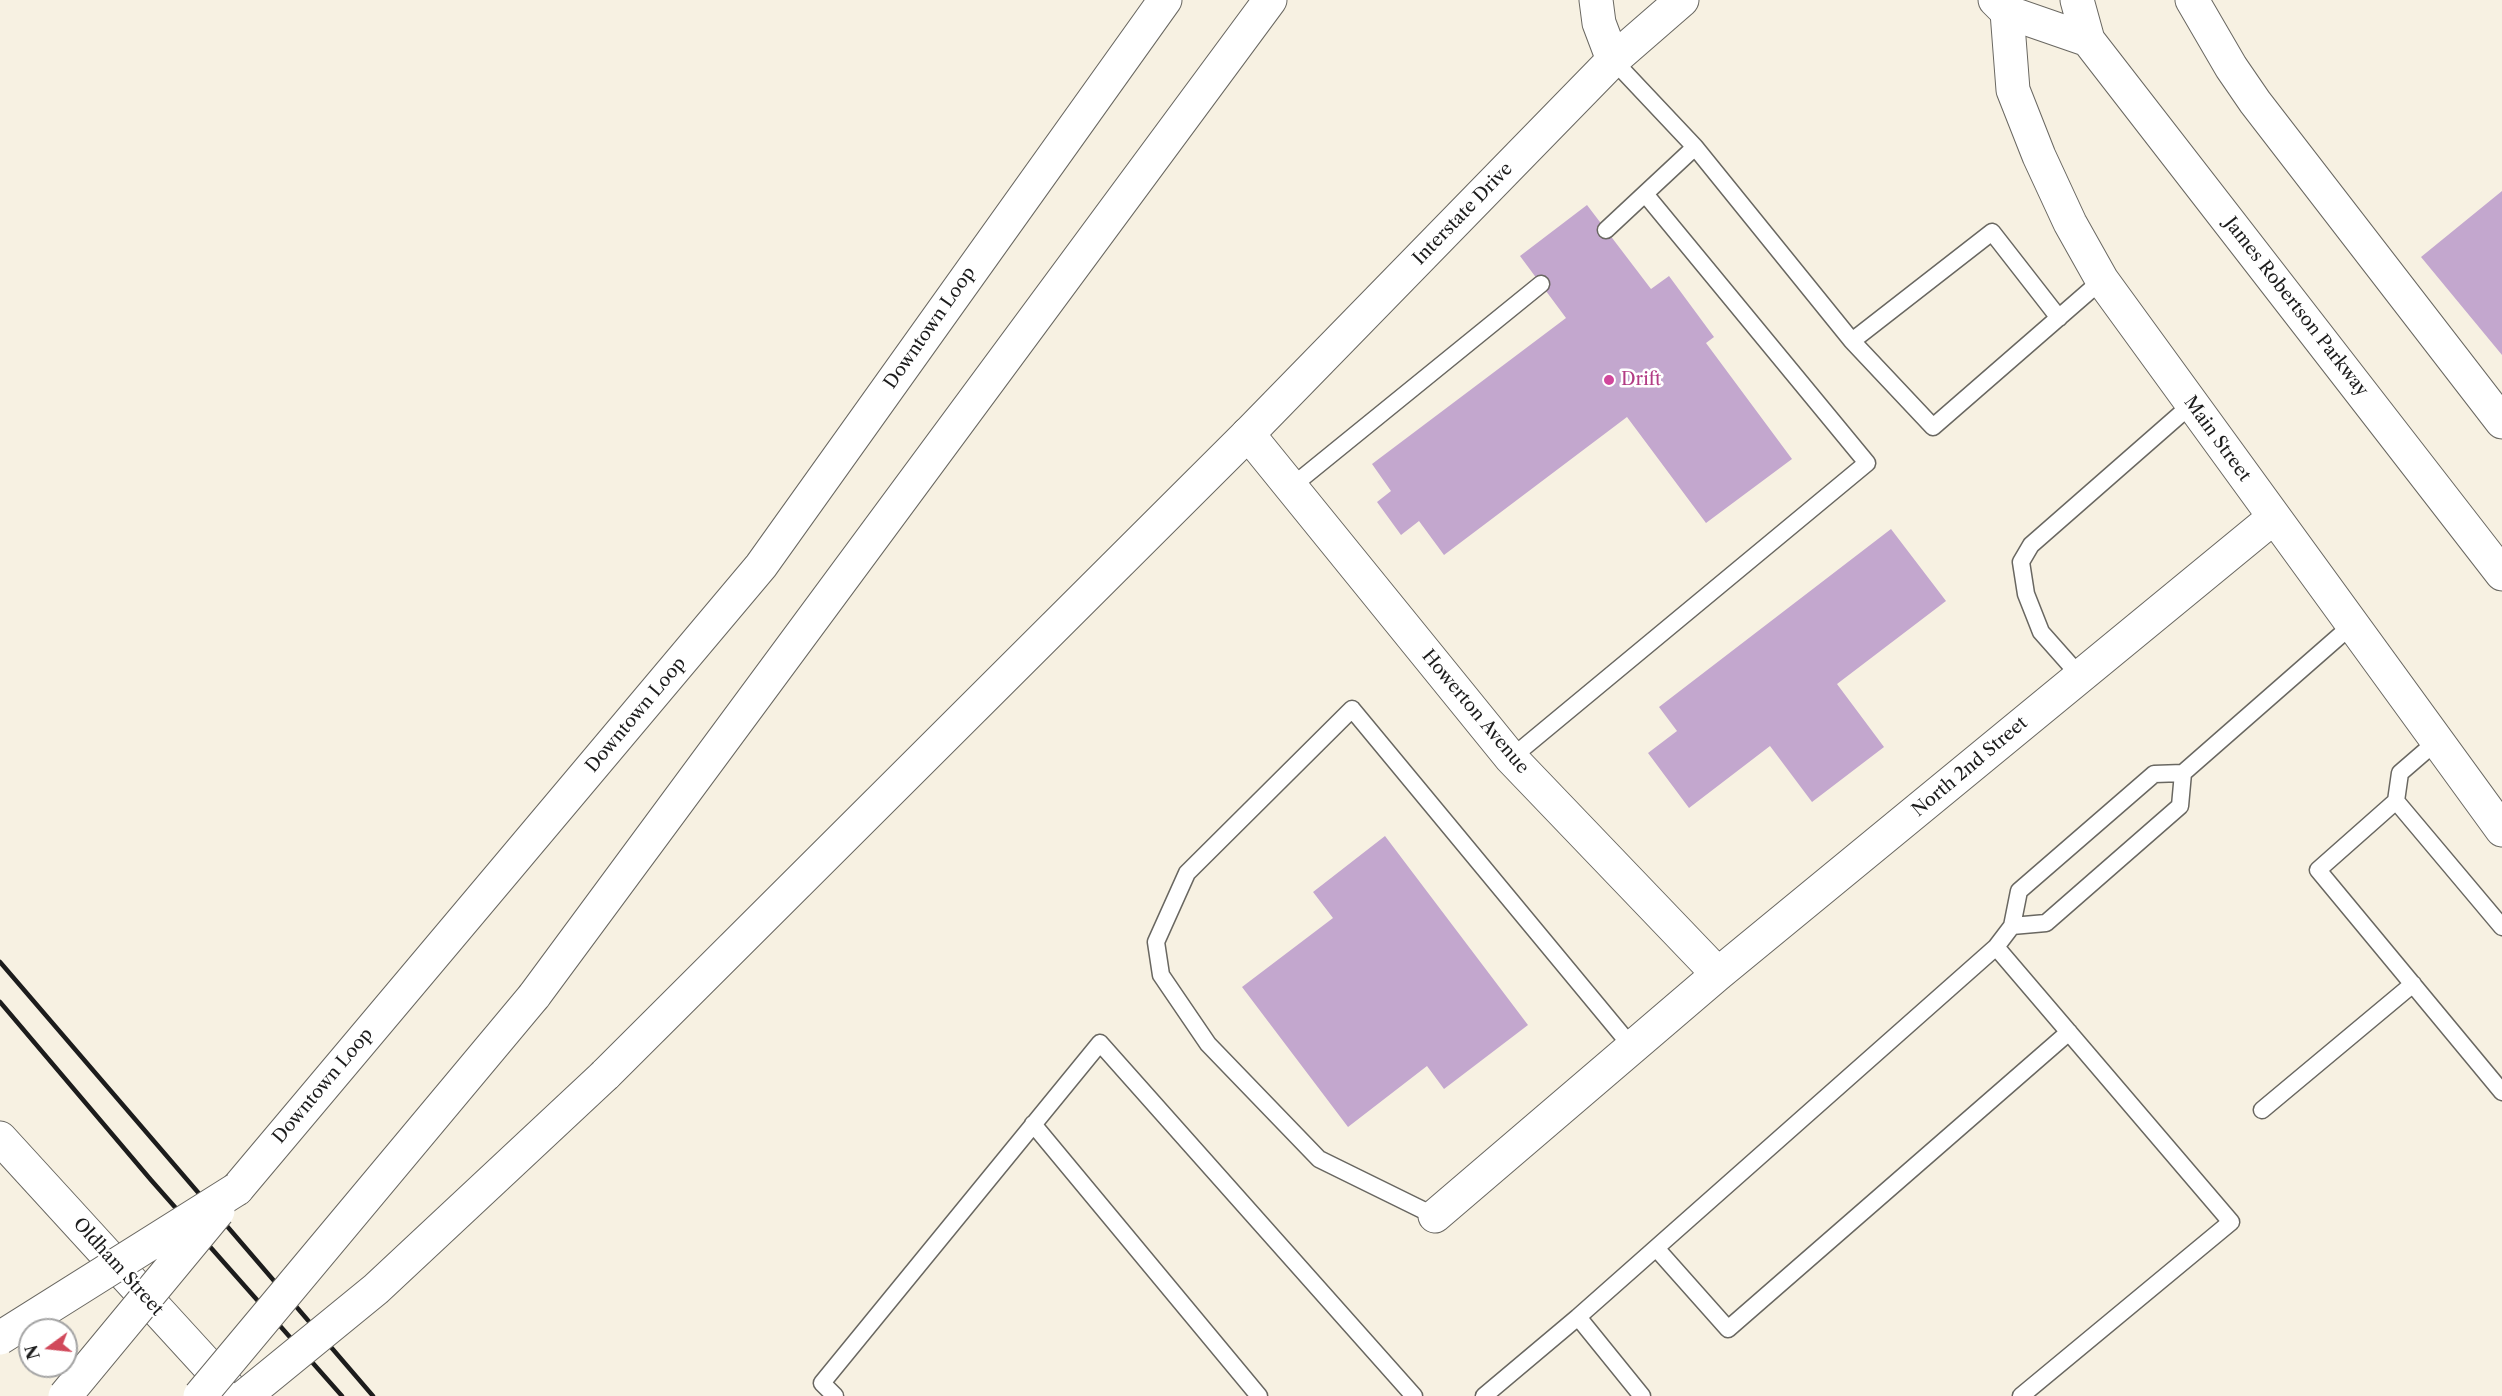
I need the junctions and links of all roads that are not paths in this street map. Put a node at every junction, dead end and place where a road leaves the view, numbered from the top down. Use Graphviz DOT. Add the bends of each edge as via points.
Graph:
graph roads {
  1 [pos="1164,0"];
  2 [pos="1270,0"];
  3 [pos="1596,0"];
  4 [pos="1682,0"];
  5 [pos="2078,0"];
  6 [pos="2192,0"];
  7 [pos="2001,6"];
  8 [pos="2088,40"];
  9 [pos="1613,60"];
  10 [pos="1695,147"];
  11 [pos="1646,195"];
  12 [pos="1606,230"];
  13 [pos="2102,280"];
  14 [pos="1541,284"];
  15 [pos="2059,318"];
  16 [pos="1852,341"];
  17 [pos="2192,404"];
  18 [pos="2502,422"];
  19 [pos="1248,434"];
  20 [pos="1291,487"];
  21 [pos="2273,518"];
  22 [pos="2502,574"];
  23 [pos="2352,625"];
  24 [pos="2080,676"];
  25 [pos="2437,741"];
  26 [pos="1511,758"];
  27 [pos="2183,773"];
  28 [pos="2396,801"];
  29 [pos="2502,830"];
  30 [pos="2012,926"];
  31 [pos="2502,927"];
  32 [pos="1996,947"];
  33 [pos="1718,974"];
  34 [pos="2413,984"];
  35 [pos="2069,1032"];
  36 [pos="1632,1047"];
  37 [pos="2502,1092"];
  38 [pos="2262,1110"];
  39 [pos="1033,1124"];
  40 [pos="0,1138"];
  41 [pos="237,1189"];
  42 [pos="1434,1215"];
  43 [pos="1656,1248"];
  44 [pos="1578,1317"];
  45 [pos="0,1338"];
  46 [pos="65,1396"];
  47 [pos="200,1396"];
  48 [pos="236,1396"];
  49 [pos="246,1396"];
  50 [pos="835,1396"];
  51 [pos="1259,1396"];
  52 [pos="1414,1396"];
  53 [pos="1484,1396"];
  54 [pos="1642,1396"];
  55 [pos="2021,1396"];
  1 -- 41 [label="main road, Downtown Loop" via="761,566"];
  2 -- 47 [label="main road, bridge" via="534,996"];
  3 -- 9 [label="main road" via="1599,23"];
  4 -- 9 [label="main road, Interstate Drive"];
  5 -- 8 [label="main road, James Robertson Parkway"];
  6 -- 18 [label="main road" via="2255,102"];
  7 -- 8 [label="main road"];
  7 -- 13 [label="main road, Main Street" via="2013,90 2070,224"];
  8 -- 22 [label="main road, James Robertson Parkway"];
  9 -- 10 [label="lane"];
  9 -- 19 [label="main road, Interstate Drive"];
  10 -- 11 [label="lane"];
  10 -- 16 [label="lane"];
  11 -- 12 [label="lane"];
  11 -- 26 [label="lane" via="1867,463"];
  13 -- 15 [label="lane"];
  13 -- 17 [label="main road, Main Street"];
  14 -- 20 [label="lane"];
  15 -- 16 [label="lane" via="1933,427"];
  15 -- 16 [label="lane" via="1992,232"];
  17 -- 21 [label="main road, Main Street"];
  17 -- 24 [label="lane" via="2031,545 2021,562 2026,594 2041,632"];
  19 -- 20 [label="main road, Howerton Avenue"];
  19 -- 49 [label="main road, Interstate Drive, bridge" via="605,1075 376,1289"];
  20 -- 26 [label="main road, Howerton Avenue"];
  21 -- 23 [label="main road, Main Street"];
  21 -- 24 [label="main road, North 2nd Street"];
  23 -- 25 [label="main road, Main Street"];
  23 -- 27 [label="lane"];
  24 -- 33 [label="main road, North 2nd Street"];
  25 -- 28 [label="lane" via="2400,773"];
  25 -- 29 [label="main road, Main Street"];
  26 -- 33 [label="main road, Howerton Avenue"];
  27 -- 30 [label="lane" via="2154,774 2019,891"];
  27 -- 30 [label="lane" via="2180,806 2046,924"];
  28 -- 31 [label="lane"];
  28 -- 34 [label="lane" via="2318,870"];
  30 -- 32 [label="lane"];
  32 -- 35 [label="lane"];
  32 -- 43 [label="lane"];
  33 -- 36 [label="main road, North 2nd Street"];
  34 -- 37 [label="lane"];
  34 -- 38 [label="lane"];
  35 -- 43 [label="lane" via="1728,1329"];
  35 -- 55 [label="lane" via="2231,1222"];
  36 -- 42 [label="main road, North 2nd Street"];
  36 -- 42 [label="lane" via="1352,710 1187,873 1156,942 1161,975 1208,1044 1319,1159"];
  39 -- 50 [label="lane" via="822,1383"];
  39 -- 51 [label="lane"];
  39 -- 52 [label="lane" via="1100,1042"];
  40 -- 48 [label="main road, Oldham Street"];
  41 -- 45 [label="main road, bridge"];
  41 -- 46 [label="main road, Downtown Loop, bridge"];
  43 -- 44 [label="lane"];
  44 -- 53 [label="lane"];
  44 -- 54 [label="lane"];
}
